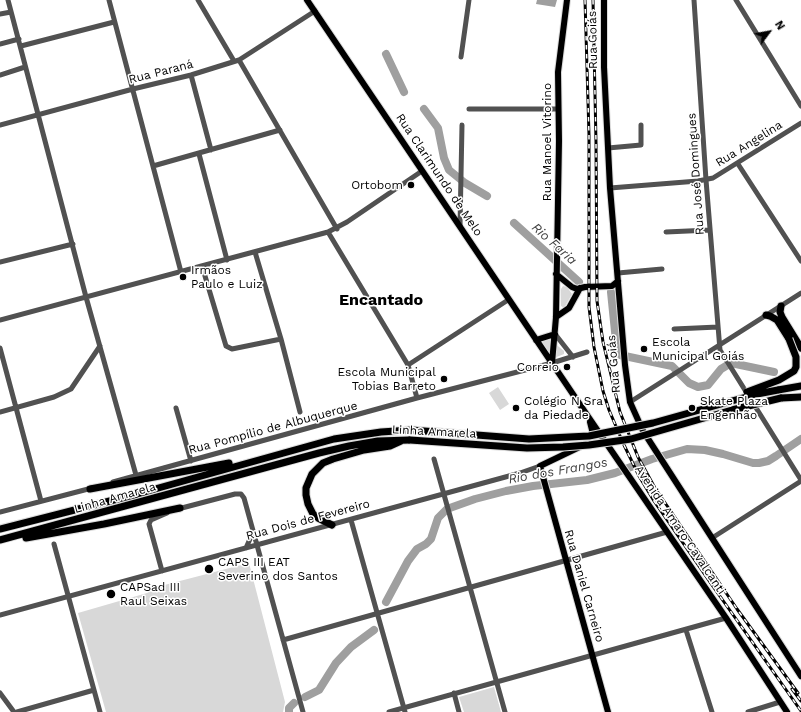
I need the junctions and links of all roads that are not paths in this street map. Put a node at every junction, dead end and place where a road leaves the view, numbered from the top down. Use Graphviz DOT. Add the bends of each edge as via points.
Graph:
graph roads {
  1 [pos="8,0"];
  2 [pos="109,0"];
  3 [pos="198,0"];
  4 [pos="307,0"];
  5 [pos="469,0"];
  6 [pos="567,0"];
  7 [pos="604,0"];
  8 [pos="694,0"];
  9 [pos="736,0"];
  10 [pos="315,11"];
  11 [pos="11,12"];
  12 [pos="0,14"];
  13 [pos="114,22"];
  14 [pos="19,39"];
  15 [pos="0,44"];
  16 [pos="21,46"];
  17 [pos="462,57"];
  18 [pos="237,61"];
  19 [pos="25,67"];
  20 [pos="0,75"];
  21 [pos="190,75"];
  22 [pos="133,89"];
  23 [pos="801,106"];
  24 [pos="558,108"];
  25 [pos="469,109"];
  26 [pos="39,114"];
  27 [pos="801,123"];
  28 [pos="0,125"];
  29 [pos="462,125"];
  30 [pos="642,125"];
  31 [pos="280,130"];
  32 [pos="608,148"];
  33 [pos="211,150"];
  34 [pos="199,154"];
  35 [pos="738,164"];
  36 [pos="153,166"];
  37 [pos="422,171"];
  38 [pos="706,180"];
  39 [pos="610,188"];
  40 [pos="460,226"];
  41 [pos="337,229"];
  42 [pos="710,230"];
  43 [pos="328,232"];
  44 [pos="666,232"];
  45 [pos="73,244"];
  46 [pos="255,252"];
  47 [pos="227,260"];
  48 [pos="801,261"];
  49 [pos="0,262"];
  50 [pos="202,266"];
  51 [pos="662,269"];
  52 [pos="556,271"];
  53 [pos="181,272"];
  54 [pos="618,273"];
  55 [pos="618,281"];
  56 [pos="612,286"];
  57 [pos="580,288"];
  58 [pos="619,290"];
  59 [pos="801,293"];
  60 [pos="86,297"];
  61 [pos="508,300"];
  62 [pos="781,306"];
  63 [pos="766,315"];
  64 [pos="556,318"];
  65 [pos="0,320"];
  66 [pos="718,327"];
  67 [pos="674,329"];
  68 [pos="555,334"];
  69 [pos="281,339"];
  70 [pos="536,340"];
  71 [pos="100,346"];
  72 [pos="719,346"];
  73 [pos="0,348"];
  74 [pos="801,348"];
  75 [pos="587,352"];
  76 [pos="573,357"];
  77 [pos="552,363"];
  78 [pos="408,365"];
  79 [pos="801,386"];
  80 [pos="801,397"];
  81 [pos="417,398"];
  82 [pos="731,401"];
  83 [pos="630,402"];
  84 [pos="16,408"];
  85 [pos="176,408"];
  86 [pos="0,412"];
  87 [pos="300,412"];
  88 [pos="587,415"];
  89 [pos="406,440"];
  90 [pos="590,442"];
  91 [pos="434,459"];
  92 [pos="255,460"];
  93 [pos="191,461"];
  94 [pos="540,466"];
  95 [pos="625,470"];
  96 [pos="136,475"];
  97 [pos="801,480"];
  98 [pos="90,489"];
  99 [pos="444,493"];
  100 [pos="41,501"];
  101 [pos="180,508"];
  102 [pos="0,512"];
  103 [pos="350,520"];
  104 [pos="332,525"];
  105 [pos="0,529"];
  106 [pos="253,532"];
  107 [pos="667,532"];
  108 [pos="712,538"];
  109 [pos="0,541"];
  110 [pos="54,544"];
  111 [pos="256,544"];
  112 [pos="246,548"];
  113 [pos="565,560"];
  114 [pos="162,571"];
  115 [pos="470,587"];
  116 [pos="68,597"];
  117 [pos="378,613"];
  118 [pos="0,615"];
  119 [pos="726,618"];
  120 [pos="686,630"];
  121 [pos="283,640"];
  122 [pos="593,656"];
  123 [pos="801,676"];
  124 [pos="497,681"];
  125 [pos="94,690"];
  126 [pos="0,693"];
  127 [pos="454,694"];
  128 [pos="780,702"];
  129 [pos="405,710"];
  130 [pos="14,712"];
  131 [pos="17,712"];
  132 [pos="100,712"];
  133 [pos="303,712"];
  134 [pos="389,712"];
  135 [pos="459,712"];
  136 [pos="505,712"];
  137 [pos="608,712"];
  138 [pos="712,712"];
  139 [pos="748,712"];
  140 [pos="787,712"];
  1 -- 11 [label="street"];
  2 -- 13 [label="street"];
  3 -- 18 [label="street"];
  4 -- 10 [label="main road, Rua Clarimundo de Melo"];
  5 -- 17 [label="street"];
  6 -- 24 [label="main road, Rua Manoel Vitorino" via="559,64"];
  7 -- 32 [label="main road, Rua Goiás"];
  8 -- 38 [label="street, Rua José Domingues"];
  9 -- 23 [label="street"];
  10 -- 18 [label="street, Rua Paraná"];
  10 -- 37 [label="main road, Rua Clarimundo de Melo"];
  11 -- 12 [label="street"];
  11 -- 14 [label="street"];
  13 -- 16 [label="street"];
  13 -- 22 [label="street"];
  14 -- 15 [label="street"];
  14 -- 16 [label="street"];
  16 -- 19 [label="street"];
  18 -- 21 [label="street, Rua Paraná"];
  18 -- 31 [label="street"];
  19 -- 20 [label="street"];
  19 -- 26 [label="street"];
  21 -- 22 [label="street, Rua Paraná"];
  21 -- 33 [label="street"];
  22 -- 26 [label="street, Rua Paraná"];
  22 -- 36 [label="street"];
  24 -- 25 [label="street"];
  24 -- 52 [label="main road, Rua Manoel Vitorino"];
  26 -- 28 [label="street, Rua Paraná"];
  26 -- 45 [label="street"];
  27 -- 35 [label="street, Rua Angelina"];
  29 -- 40 [label="street"];
  30 -- 32 [label="street" via="641,145"];
  31 -- 33 [label="street"];
  31 -- 41 [label="street"];
  32 -- 39 [label="main road, Rua Goiás"];
  33 -- 34 [label="street"];
  34 -- 36 [label="street"];
  34 -- 47 [label="street"];
  35 -- 38 [label="street, Rua Angelina"];
  35 -- 48 [label="street"];
  36 -- 53 [label="street"];
  37 -- 40 [label="main road, Rua Clarimundo de Melo"];
  37 -- 41 [label="street"];
  38 -- 39 [label="street, Rua Angelina"];
  38 -- 42 [label="street, Rua José Domingues"];
  39 -- 54 [label="main road, Rua Goiás"];
  40 -- 61 [label="main road, Rua Clarimundo de Melo"];
  41 -- 43 [label="street"];
  42 -- 44 [label="street"];
  42 -- 66 [label="street, Rua José Domingues"];
  43 -- 46 [label="street"];
  43 -- 78 [label="street"];
  45 -- 49 [label="street"];
  45 -- 60 [label="street"];
  46 -- 47 [label="street"];
  46 -- 69 [label="street"];
  47 -- 50 [label="street"];
  50 -- 53 [label="street"];
  50 -- 69 [label="street" via="224,344 232,349"];
  51 -- 54 [label="street"];
  52 -- 57 [label="main road" via="572,287"];
  52 -- 64 [label="main road, Rua Manoel Vitorino"];
  53 -- 60 [label="street"];
  54 -- 55 [label="main road, Rua Goiás"];
  55 -- 56 [label="main road"];
  55 -- 58 [label="main road, Rua Goiás"];
  56 -- 57 [label="main road"];
  56 -- 58 [label="main road"];
  57 -- 64 [label="main road" via="569,308"];
  58 -- 83 [label="main road, Rua Goiás"];
  59 -- 62 [label="street"];
  60 -- 65 [label="street"];
  60 -- 71 [label="street"];
  61 -- 70 [label="main road, Rua Clarimundo de Melo"];
  61 -- 78 [label="street"];
  62 -- 63 [label="street"];
  62 -- 74 [label="highway" via="782,317"];
  63 -- 72 [label="street"];
  63 -- 82 [label="highway, bridge" via="776,320 788,339 796,357 796,367 779,380"];
  64 -- 68 [label="main road, Rua Manoel Vitorino"];
  66 -- 67 [label="street"];
  66 -- 72 [label="street, Rua José Domingues"];
  68 -- 70 [label="main road"];
  68 -- 76 [label="street"];
  68 -- 77 [label="main road, Rua Manoel Vitorino"];
  69 -- 87 [label="street"];
  70 -- 77 [label="main road, Rua Clarimundo de Melo"];
  71 -- 84 [label="street" via="71,389 54,397"];
  71 -- 96 [label="street"];
  72 -- 83 [label="street"];
  72 -- 97 [label="street" via="725,360"];
  73 -- 84 [label="street"];
  75 -- 76 [label="street, Rua Pompílio de Albuquerque"];
  76 -- 77 [label="street, Rua Pompílio de Albuquerque"];
  77 -- 81 [label="street, Rua Pompílio de Albuquerque"];
  77 -- 88 [label="main road, Avenida Amaro Cavalcanti"];
  78 -- 81 [label="street"];
  79 -- 82 [label="highway, Linha Amarela, bridge"];
  80 -- 89 [label="highway, Linha Amarela, bridge" via="781,398 631,439 589,445 528,448"];
  81 -- 93 [label="street, Rua Pompílio de Albuquerque"];
  82 -- 92 [label="highway, Linha Amarela, bridge" via="603,434 529,439 411,430 381,432 349,436"];
  83 -- 108 [label="main road, Rua Goiás" via="638,422"];
  84 -- 86 [label="street"];
  84 -- 100 [label="street"];
  85 -- 93 [label="street"];
  88 -- 90 [label="main road" via="593,434"];
  88 -- 95 [label="main road, Avenida Amaro Cavalcanti"];
  89 -- 104 [label="highway" via="333,459 323,463 312,474 306,488 308,504 313,514"];
  89 -- 109 [label="highway, Linha Amarela" via="363,443 319,453"];
  90 -- 94 [label="main road, Rua Dois de Fevereiro"];
  90 -- 95 [label="main road" via="602,445"];
  91 -- 99 [label="street"];
  92 -- 98 [label="highway"];
  92 -- 105 [label="highway, Linha Amarela"];
  93 -- 96 [label="street, Rua Pompílio de Albuquerque"];
  94 -- 99 [label="street, Rua Dois de Fevereiro"];
  94 -- 113 [label="main road, Rua Daniel Carneiro"];
  95 -- 107 [label="main road, Avenida Amaro Cavalcanti"];
  96 -- 98 [label="street, Rua Pompílio de Albuquerque"];
  97 -- 108 [label="street"];
  98 -- 100 [label="street, Rua Pompílio de Albuquerque"];
  99 -- 103 [label="street, Rua Dois de Fevereiro"];
  99 -- 115 [label="street"];
  100 -- 102 [label="street, Rua Pompílio de Albuquerque"];
  101 -- 106 [label="street" via="241,494"];
  101 -- 109 [label="highway" via="71,531"];
  101 -- 114 [label="street" via="149,522"];
  103 -- 104 [label="street, Rua Dois de Fevereiro"];
  103 -- 117 [label="street"];
  104 -- 111 [label="street, Rua Dois de Fevereiro"];
  106 -- 111 [label="street"];
  106 -- 112 [label="street"];
  107 -- 113 [label="street"];
  107 -- 119 [label="main road, Avenida Amaro Cavalcanti"];
  108 -- 123 [label="main road, Rua Goiás"];
  110 -- 116 [label="street"];
  111 -- 112 [label="street, Rua Dois de Fevereiro"];
  111 -- 121 [label="street"];
  112 -- 114 [label="street, Rua Dois de Fevereiro"];
  113 -- 115 [label="street"];
  113 -- 122 [label="main road, Rua Daniel Carneiro"];
  114 -- 116 [label="street, Rua Dois de Fevereiro"];
  115 -- 117 [label="street"];
  115 -- 124 [label="street"];
  116 -- 118 [label="street, Rua Dois de Fevereiro"];
  116 -- 125 [label="street"];
  117 -- 121 [label="street"];
  117 -- 129 [label="street"];
  119 -- 120 [label="street"];
  119 -- 128 [label="main road, Avenida Amaro Cavalcanti"];
  120 -- 122 [label="street"];
  120 -- 138 [label="street"];
  121 -- 133 [label="street"];
  122 -- 124 [label="street"];
  122 -- 137 [label="main road, Rua Daniel Carneiro"];
  124 -- 127 [label="street"];
  124 -- 136 [label="street"];
  125 -- 131 [label="street"];
  125 -- 132 [label="street"];
  126 -- 130 [label="street"];
  127 -- 129 [label="street"];
  127 -- 135 [label="street"];
  128 -- 139 [label="street"];
  128 -- 140 [label="main road, Avenida Amaro Cavalcanti"];
  129 -- 134 [label="street"];
}
